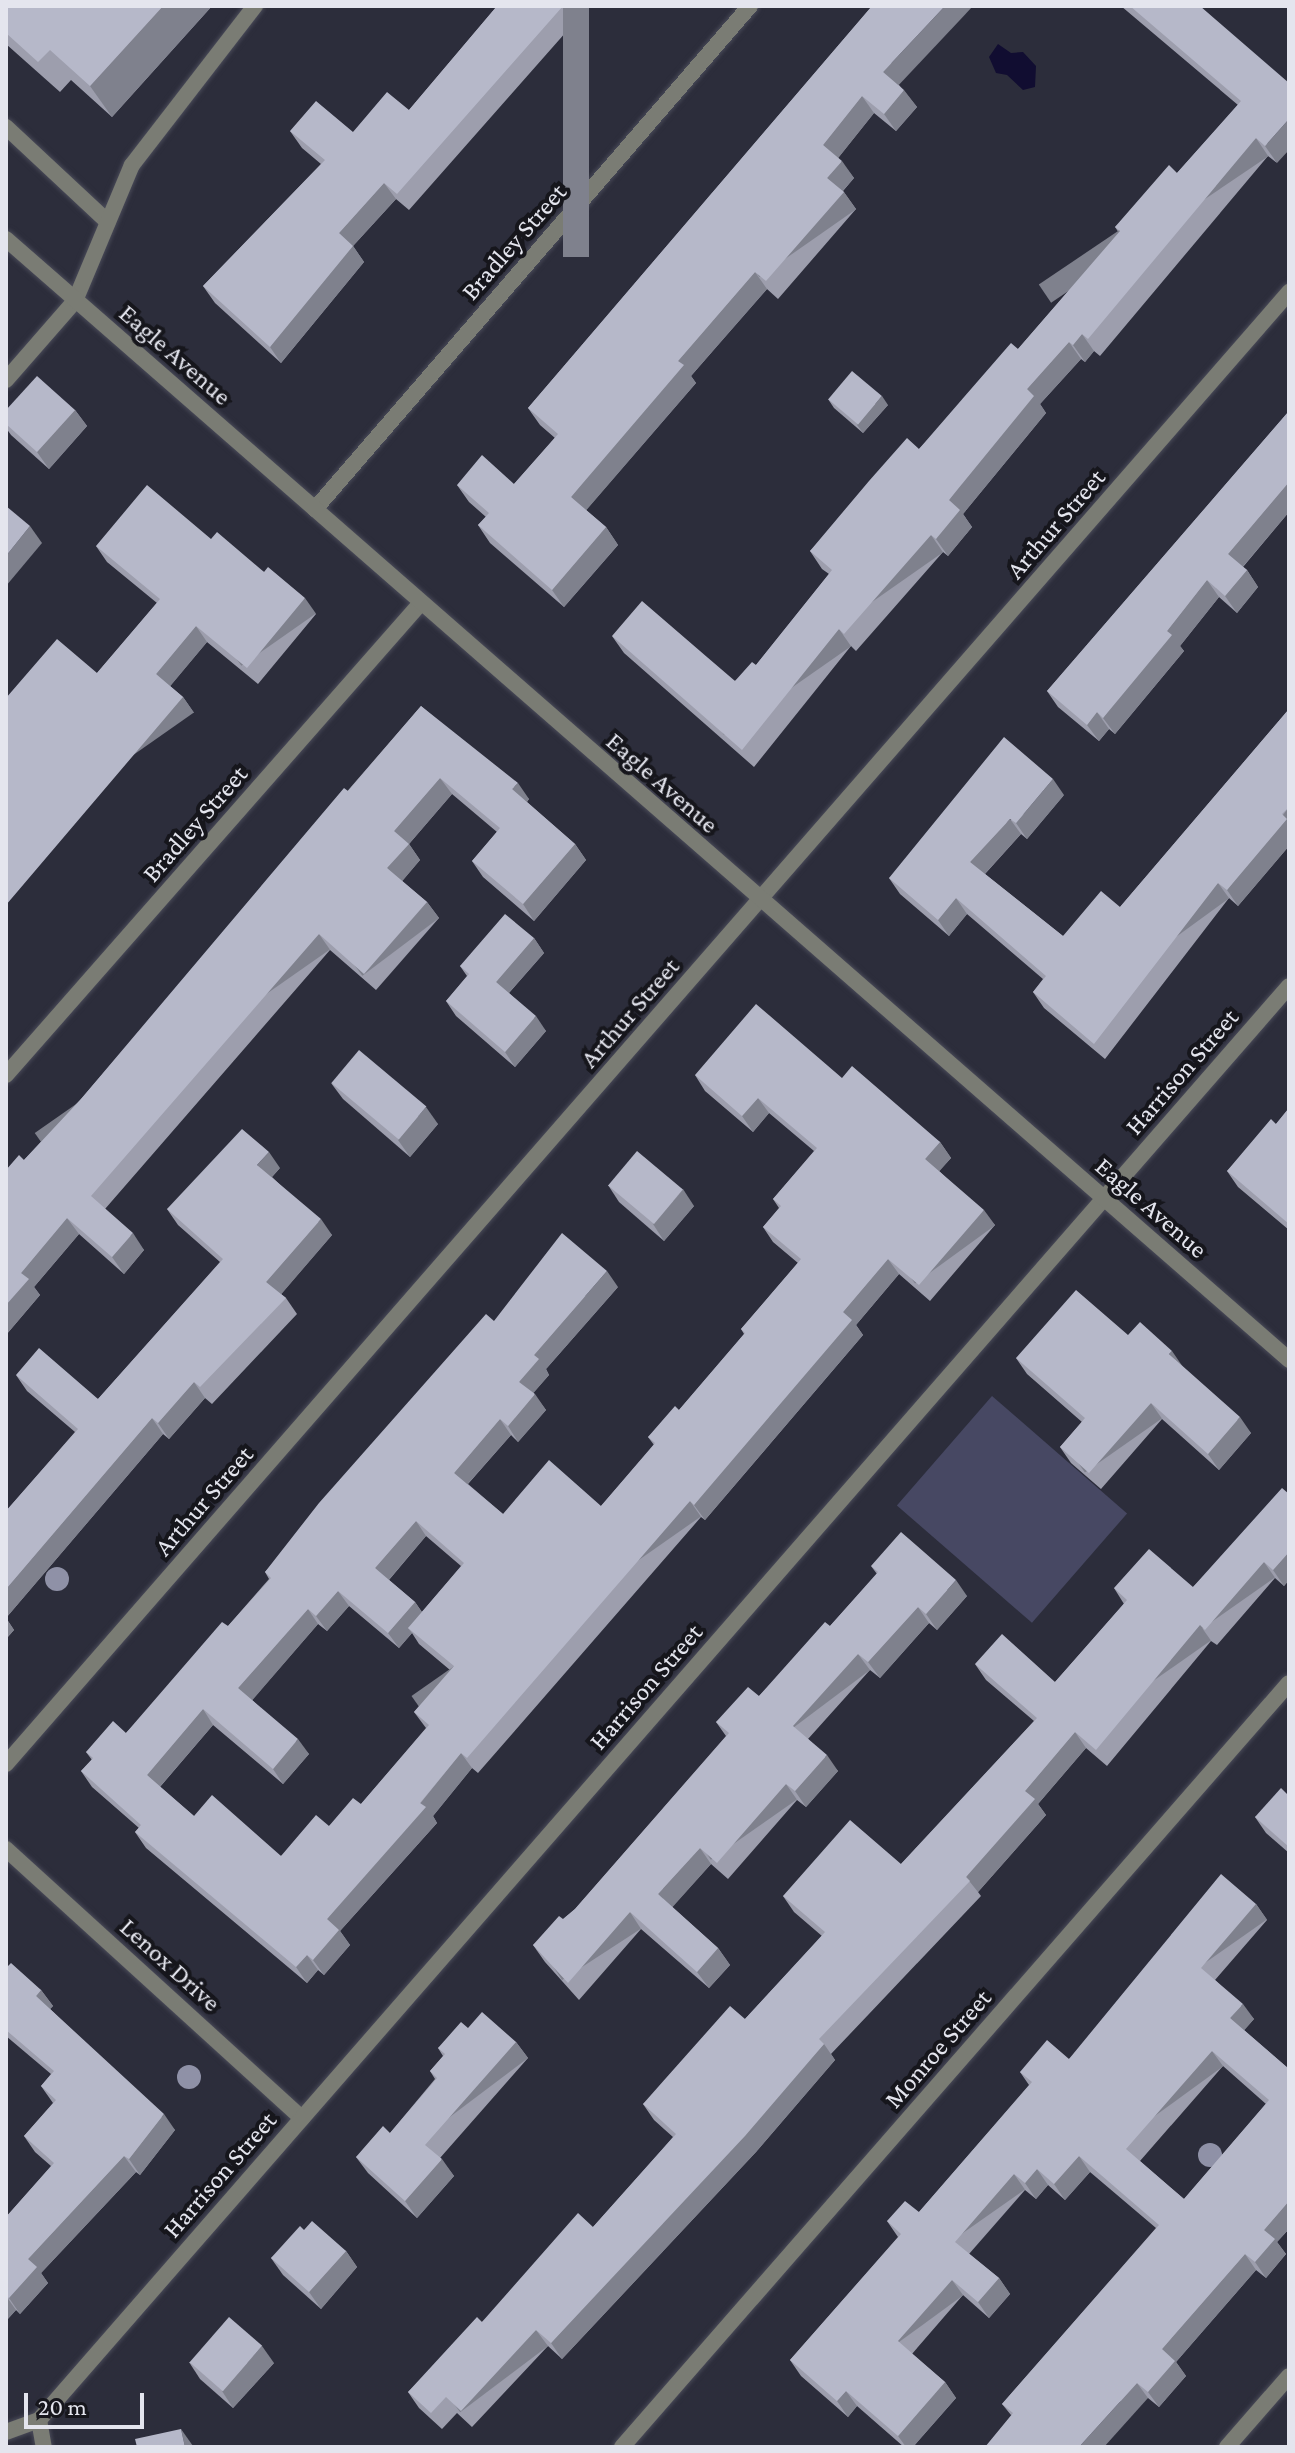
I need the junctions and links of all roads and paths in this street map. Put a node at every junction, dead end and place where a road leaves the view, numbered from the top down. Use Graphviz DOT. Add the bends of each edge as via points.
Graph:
graph roads {
  1 [pos="255,6"];
  2 [pos="750,6"];
  3 [pos="6,127"];
  4 [pos="108,222"];
  5 [pos="6,239"];
  6 [pos="1289,292"];
  7 [pos="75,301"];
  8 [pos="6,380"];
  9 [pos="315,509"];
  10 [pos="419,605"];
  11 [pos="761,900"];
  12 [pos="1289,986"];
  13 [pos="6,1075"];
  14 [pos="1105,1199"];
  15 [pos="1289,1360"];
  16 [pos="1289,1683"];
  17 [pos="6,1764"];
  18 [pos="6,1849"];
  19 [pos="302,2118"];
  20 [pos="1289,2376"];
  21 [pos="39,2420"];
  22 [pos="6,2432"];
  23 [pos="44,2447"];
  24 [pos="622,2447"];
  25 [pos="1227,2447"];
  1 -- 4 [label="street" via="132,165"];
  2 -- 9 [label="street, Bradley Street"];
  3 -- 4 [label="street"];
  4 -- 7 [label="street"];
  5 -- 7 [label="street, Eagle Avenue"];
  6 -- 11 [label="street, Arthur Street"];
  7 -- 8 [label="street"];
  7 -- 9 [label="street, Eagle Avenue"];
  9 -- 10 [label="street, Eagle Avenue"];
  10 -- 11 [label="street, Eagle Avenue"];
  10 -- 13 [label="street, Bradley Street"];
  11 -- 14 [label="street, Eagle Avenue"];
  11 -- 17 [label="street, Arthur Street"];
  12 -- 14 [label="street, Harrison Street"];
  14 -- 15 [label="street, Eagle Avenue"];
  14 -- 19 [label="street, Harrison Street"];
  16 -- 24 [label="street, Monroe Street"];
  18 -- 19 [label="street, Lenox Drive"];
  19 -- 21 [label="street, Harrison Street"];
  20 -- 25 [label="street"];
  21 -- 22 [label="street"];
  21 -- 23 [label="street"];
}
